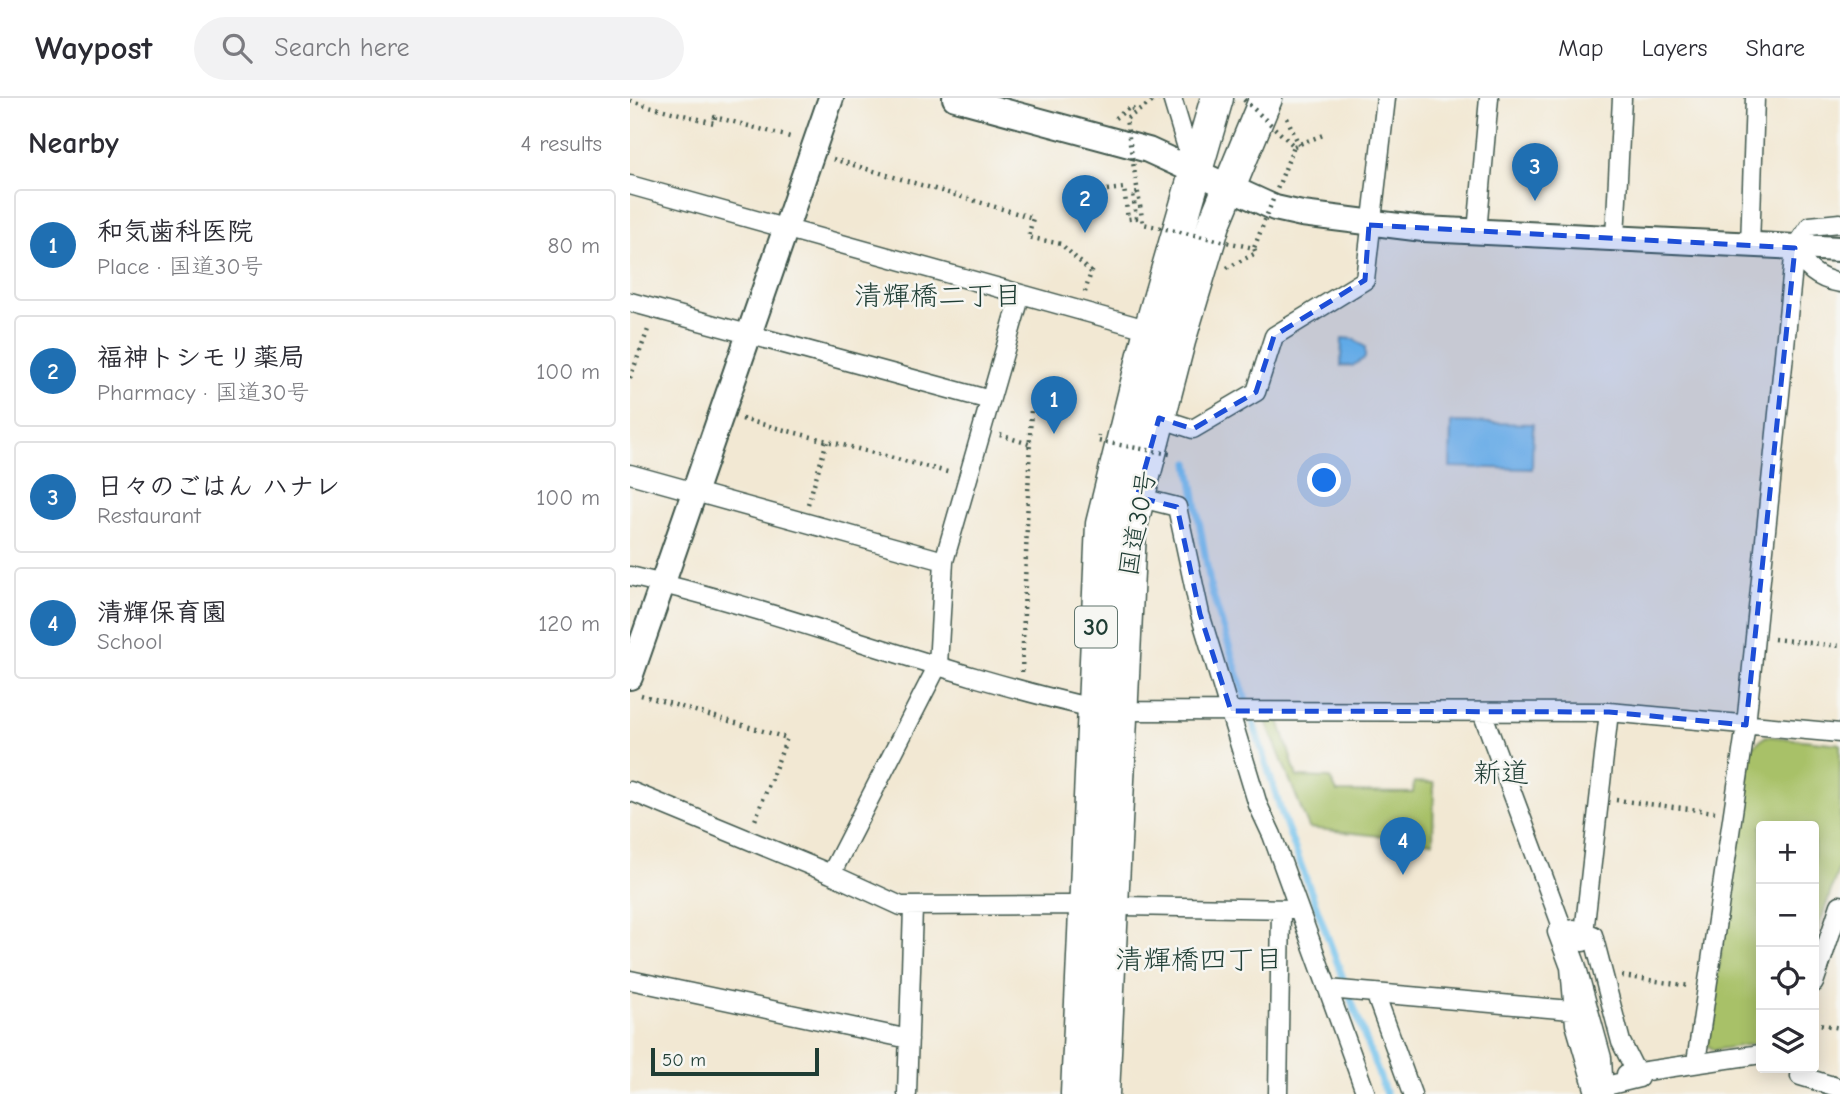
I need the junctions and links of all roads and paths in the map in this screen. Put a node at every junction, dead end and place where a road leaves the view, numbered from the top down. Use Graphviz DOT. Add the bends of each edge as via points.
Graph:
graph roads {
  1 [pos="831,98"];
  2 [pos="955,98"];
  3 [pos="1158,98"];
  4 [pos="1172,98"];
  5 [pos="1217,98"];
  6 [pos="1242,98"];
  7 [pos="1386,98"];
  8 [pos="1489,98"];
  9 [pos="1622,98"];
  10 [pos="1755,98"];
  11 [pos="630,101"];
  12 [pos="1275,104"];
  13 [pos="1136,113"];
  14 [pos="1108,117"];
  15 [pos="1325,134"];
  16 [pos="1296,146"];
  17 [pos="813,148"];
  18 [pos="1194,171"];
  19 [pos="630,185"];
  20 [pos="1228,186"];
  21 [pos="1107,190"];
  22 [pos="1138,192"];
  23 [pos="1840,223"];
  24 [pos="1368,225"];
  25 [pos="786,228"];
  26 [pos="1477,232"];
  27 [pos="1615,238"];
  28 [pos="1750,246"];
  29 [pos="1254,248"];
  30 [pos="1795,248"];
  31 [pos="1840,249"];
  32 [pos="1222,271"];
  33 [pos="1840,283"];
  34 [pos="1021,294"];
  35 [pos="630,302"];
  36 [pos="656,309"];
  37 [pos="1080,310"];
  38 [pos="1150,330"];
  39 [pos="748,334"];
  40 [pos="630,379"];
  41 [pos="990,400"];
  42 [pos="1031,407"];
  43 [pos="721,413"];
  44 [pos="1159,418"];
  45 [pos="982,429"];
  46 [pos="1099,436"];
  47 [pos="827,441"];
  48 [pos="1030,444"];
  49 [pos="1169,458"];
  50 [pos="630,474"];
  51 [pos="968,478"];
  52 [pos="694,491"];
  53 [pos="1137,497"];
  54 [pos="803,522"];
  55 [pos="944,561"];
  56 [pos="630,576"];
  57 [pos="662,584"];
  58 [pos="1756,638"];
  59 [pos="1840,646"];
  60 [pos="938,665"];
  61 [pos="630,677"];
  62 [pos="1021,689"];
  63 [pos="630,692"];
  64 [pos="1107,710"];
  65 [pos="1235,711"];
  66 [pos="1482,712"];
  67 [pos="1609,712"];
  68 [pos="1746,725"];
  69 [pos="1840,733"];
  70 [pos="630,791"];
  71 [pos="1598,797"];
  72 [pos="1733,815"];
  73 [pos="747,839"];
  74 [pos="831,874"];
  75 [pos="1840,905"];
  76 [pos="1098,906"];
  77 [pos="913,908"];
  78 [pos="1289,910"];
  79 [pos="1563,931"];
  80 [pos="1585,933"];
  81 [pos="1576,964"];
  82 [pos="1819,969"];
  83 [pos="1603,973"];
  84 [pos="630,980"];
  85 [pos="1707,988"];
  86 [pos="1334,990"];
  87 [pos="1370,993"];
  88 [pos="1581,1011"];
  89 [pos="1819,1024"];
  90 [pos="1840,1028"];
  91 [pos="909,1039"];
  92 [pos="1756,1055"];
  93 [pos="1696,1062"];
  94 [pos="1636,1072"];
  95 [pos="1799,1079"];
  96 [pos="1604,1086"];
  97 [pos="1840,1088"];
  98 [pos="906,1094"];
  99 [pos="1077,1094"];
  100 [pos="1103,1094"];
  101 [pos="1278,1094"];
  102 [pos="1366,1094"];
  103 [pos="1412,1094"];
  1 -- 17 [label="street"];
  2 -- 18 [label="street" via="1121,142"];
  3 -- 13 [label="path, bridge"];
  4 -- 18 [label="street"];
  5 -- 18 [label="highway, 国道30号 / 30"];
  6 -- 16 [label="path, bridge"];
  7 -- 24 [label="street"];
  8 -- 26 [label="street"];
  9 -- 27 [label="street"];
  10 -- 28 [label="street"];
  11 -- 17 [label="path" via="714,123 715,117"];
  12 -- 16 [label="path"];
  12 -- 20 [label="highway, 国道30号 / 30"];
  13 -- 14 [label="path" via="1131,107 1115,118"];
  13 -- 22 [label="path, bridge" via="1126,119"];
  15 -- 16 [label="path"];
  16 -- 29 [label="path, bridge"];
  17 -- 25 [label="street"];
  17 -- 37 [label="path" via="1033,218 1028,237 1060,244 1091,272"];
  18 -- 20 [label="street"];
  18 -- 38 [label="highway, 国道30号 / 30"];
  19 -- 25 [label="street"];
  20 -- 24 [label="street" via="1275,208"];
  20 -- 44 [label="highway, 国道30号 / 30"];
  21 -- 22 [label="path" via="1124,188 1128,219 1136,218 1133,193"];
  22 -- 29 [label="path, bridge" via="1143,224"];
  23 -- 30 [label="street" via="1810,226"];
  24 -- 26 [label="street"];
  24 -- 44 [label="street" via="1365,280 1274,336 1256,392 1193,429"];
  25 -- 34 [label="street"];
  25 -- 39 [label="street"];
  26 -- 27 [label="street"];
  27 -- 28 [label="street"];
  28 -- 30 [label="street"];
  29 -- 32 [label="path" via="1256,253"];
  30 -- 31 [label="street"];
  30 -- 33 [label="street" via="1809,270"];
  30 -- 58 [label="street"];
  34 -- 37 [label="street"];
  34 -- 41 [label="street"];
  35 -- 36 [label="street"];
  36 -- 39 [label="street"];
  36 -- 40 [label="path"];
  37 -- 38 [label="street"];
  38 -- 64 [label="highway, 国道30号 / 30" via="1102,524"];
  39 -- 41 [label="street"];
  39 -- 43 [label="street"];
  41 -- 45 [label="street"];
  42 -- 48 [label="path"];
  43 -- 47 [label="path"];
  43 -- 52 [label="street"];
  44 -- 53 [label="highway, 国道30号 / 30"];
  45 -- 48 [label="path"];
  45 -- 51 [label="street"];
  46 -- 49 [label="path, bridge" via="1098,441 1170,454"];
  47 -- 51 [label="path"];
  47 -- 54 [label="path"];
  48 -- 62 [label="path"];
  50 -- 52 [label="street"];
  51 -- 55 [label="street"];
  52 -- 54 [label="street"];
  52 -- 57 [label="street"];
  53 -- 64 [label="highway, 国道30号 / 30"];
  53 -- 65 [label="street" via="1177,507 1200,614"];
  54 -- 55 [label="street"];
  55 -- 60 [label="street"];
  56 -- 57 [label="street"];
  57 -- 60 [label="street"];
  57 -- 61 [label="street"];
  58 -- 59 [label="path"];
  58 -- 68 [label="street"];
  60 -- 62 [label="street"];
  60 -- 74 [label="street"];
  62 -- 64 [label="street"];
  63 -- 73 [label="path" via="787,738"];
  64 -- 65 [label="street"];
  64 -- 76 [label="highway, 国道30号 / 30"];
  65 -- 66 [label="street"];
  65 -- 78 [label="street"];
  66 -- 67 [label="street"];
  66 -- 79 [label="street"];
  67 -- 68 [label="street"];
  67 -- 71 [label="street"];
  68 -- 69 [label="street"];
  68 -- 72 [label="street"];
  70 -- 73 [label="street"];
  71 -- 72 [label="path"];
  71 -- 80 [label="street"];
  72 -- 85 [label="street"];
  73 -- 74 [label="street"];
  74 -- 77 [label="street"];
  75 -- 82 [label="street"];
  76 -- 77 [label="street"];
  76 -- 78 [label="street"];
  76 -- 99 [label="highway, 国道30号 / 30"];
  76 -- 100 [label="highway, 国道30号 / 30"];
  77 -- 91 [label="street"];
  78 -- 86 [label="street"];
  78 -- 101 [label="street"];
  79 -- 80 [label="street"];
  79 -- 81 [label="street"];
  79 -- 88 [label="street" via="1557,932"];
  80 -- 81 [label="street"];
  80 -- 83 [label="street" via="1593,936"];
  81 -- 88 [label="street"];
  83 -- 85 [label="path"];
  83 -- 94 [label="street" via="1621,1042"];
  84 -- 91 [label="street"];
  85 -- 93 [label="street"];
  86 -- 87 [label="street"];
  86 -- 102 [label="street"];
  87 -- 88 [label="street"];
  87 -- 103 [label="street"];
  88 -- 96 [label="street" via="1602,1058"];
  89 -- 90 [label="path"];
  91 -- 98 [label="street"];
  92 -- 93 [label="street"];
  93 -- 94 [label="street"];
  94 -- 96 [label="street"];
  95 -- 97 [label="street"];
}
